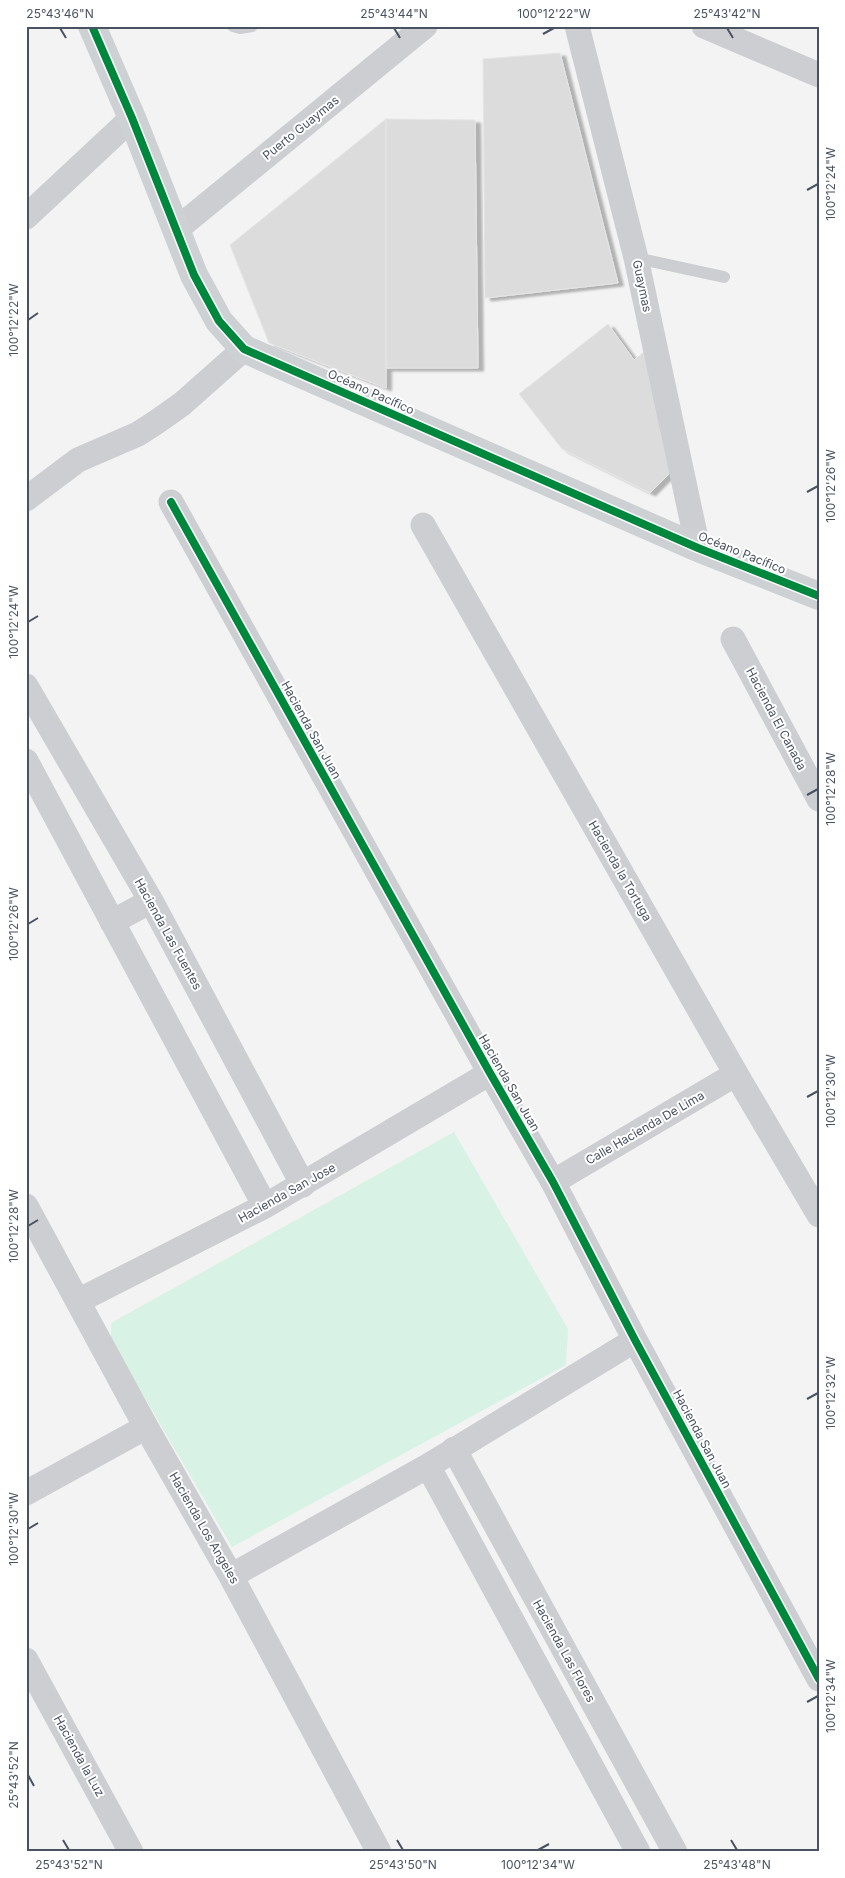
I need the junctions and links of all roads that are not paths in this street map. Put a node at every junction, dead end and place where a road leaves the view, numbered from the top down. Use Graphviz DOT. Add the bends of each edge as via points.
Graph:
graph roads {
  1 [pos="92,26"];
  2 [pos="233,26"];
  3 [pos="252,26"];
  4 [pos="425,26"];
  5 [pos="576,26"];
  6 [pos="704,26"];
  7 [pos="819,75"];
  8 [pos="132,118"];
  9 [pos="26,217"];
  10 [pos="177,229"];
  11 [pos="636,258"];
  12 [pos="724,278"];
  13 [pos="244,348"];
  14 [pos="26,499"];
  15 [pos="171,502"];
  16 [pos="423,525"];
  17 [pos="698,548"];
  18 [pos="819,596"];
  19 [pos="733,639"];
  20 [pos="26,686"];
  21 [pos="26,761"];
  22 [pos="819,799"];
  23 [pos="151,901"];
  24 [pos="112,922"];
  25 [pos="490,1073"];
  26 [pos="736,1074"];
  27 [pos="553,1182"];
  28 [pos="303,1185"];
  29 [pos="26,1206"];
  30 [pos="265,1206"];
  31 [pos="819,1215"];
  32 [pos="78,1301"];
  33 [pos="635,1340"];
  34 [pos="146,1427"];
  35 [pos="454,1449"];
  36 [pos="428,1466"];
  37 [pos="26,1493"];
  38 [pos="231,1576"];
  39 [pos="26,1660"];
  40 [pos="819,1679"];
  41 [pos="132,1852"];
  42 [pos="379,1852"];
  43 [pos="638,1852"];
  44 [pos="675,1852"];
  1 -- 8 [label="street, Océano Pacífico"];
  2 -- 3 [label="lane"];
  4 -- 10 [label="street, Puerto Guaymas"];
  5 -- 11 [label="street, Guaymas"];
  6 -- 7 [label="street"];
  8 -- 9 [label="street"];
  8 -- 10 [label="street, Océano Pacífico"];
  10 -- 13 [label="street, Océano Pacífico" via="194,275 219,321"];
  11 -- 12 [label="lane"];
  11 -- 17 [label="street, Guaymas"];
  13 -- 14 [label="street" via="182,404 158,421 138,434 78,460"];
  13 -- 17 [label="street, Océano Pacífico"];
  15 -- 25 [label="street, Hacienda San Juan"];
  16 -- 26 [label="street, Hacienda la Tortuga"];
  17 -- 18 [label="street, Océano Pacífico"];
  19 -- 22 [label="street, Hacienda El Canada"];
  20 -- 23 [label="street, Hacienda Las Fuentes"];
  21 -- 24 [label="street"];
  23 -- 24 [label="street"];
  23 -- 28 [label="street, Hacienda Las Fuentes"];
  24 -- 30 [label="street"];
  25 -- 27 [label="street, Hacienda San Juan"];
  25 -- 28 [label="street, Hacienda San Jose"];
  26 -- 27 [label="street, Calle Hacienda De Lima"];
  26 -- 31 [label="street, Hacienda la Tortuga"];
  27 -- 33 [label="street, Hacienda San Juan"];
  28 -- 30 [label="street, Hacienda San Jose"];
  29 -- 32 [label="street, Hacienda Los Angeles"];
  30 -- 32 [label="street, Hacienda San Jose"];
  32 -- 34 [label="street, Hacienda Los Angeles"];
  33 -- 35 [label="street"];
  33 -- 40 [label="street, Hacienda San Juan"];
  34 -- 37 [label="street"];
  34 -- 38 [label="street, Hacienda Los Angeles"];
  35 -- 36 [label="street"];
  35 -- 44 [label="street, Hacienda Las Flores"];
  36 -- 38 [label="street"];
  36 -- 43 [label="street"];
  38 -- 42 [label="street, Hacienda Los Angeles"];
  39 -- 41 [label="street, Hacienda la Luz"];
}
